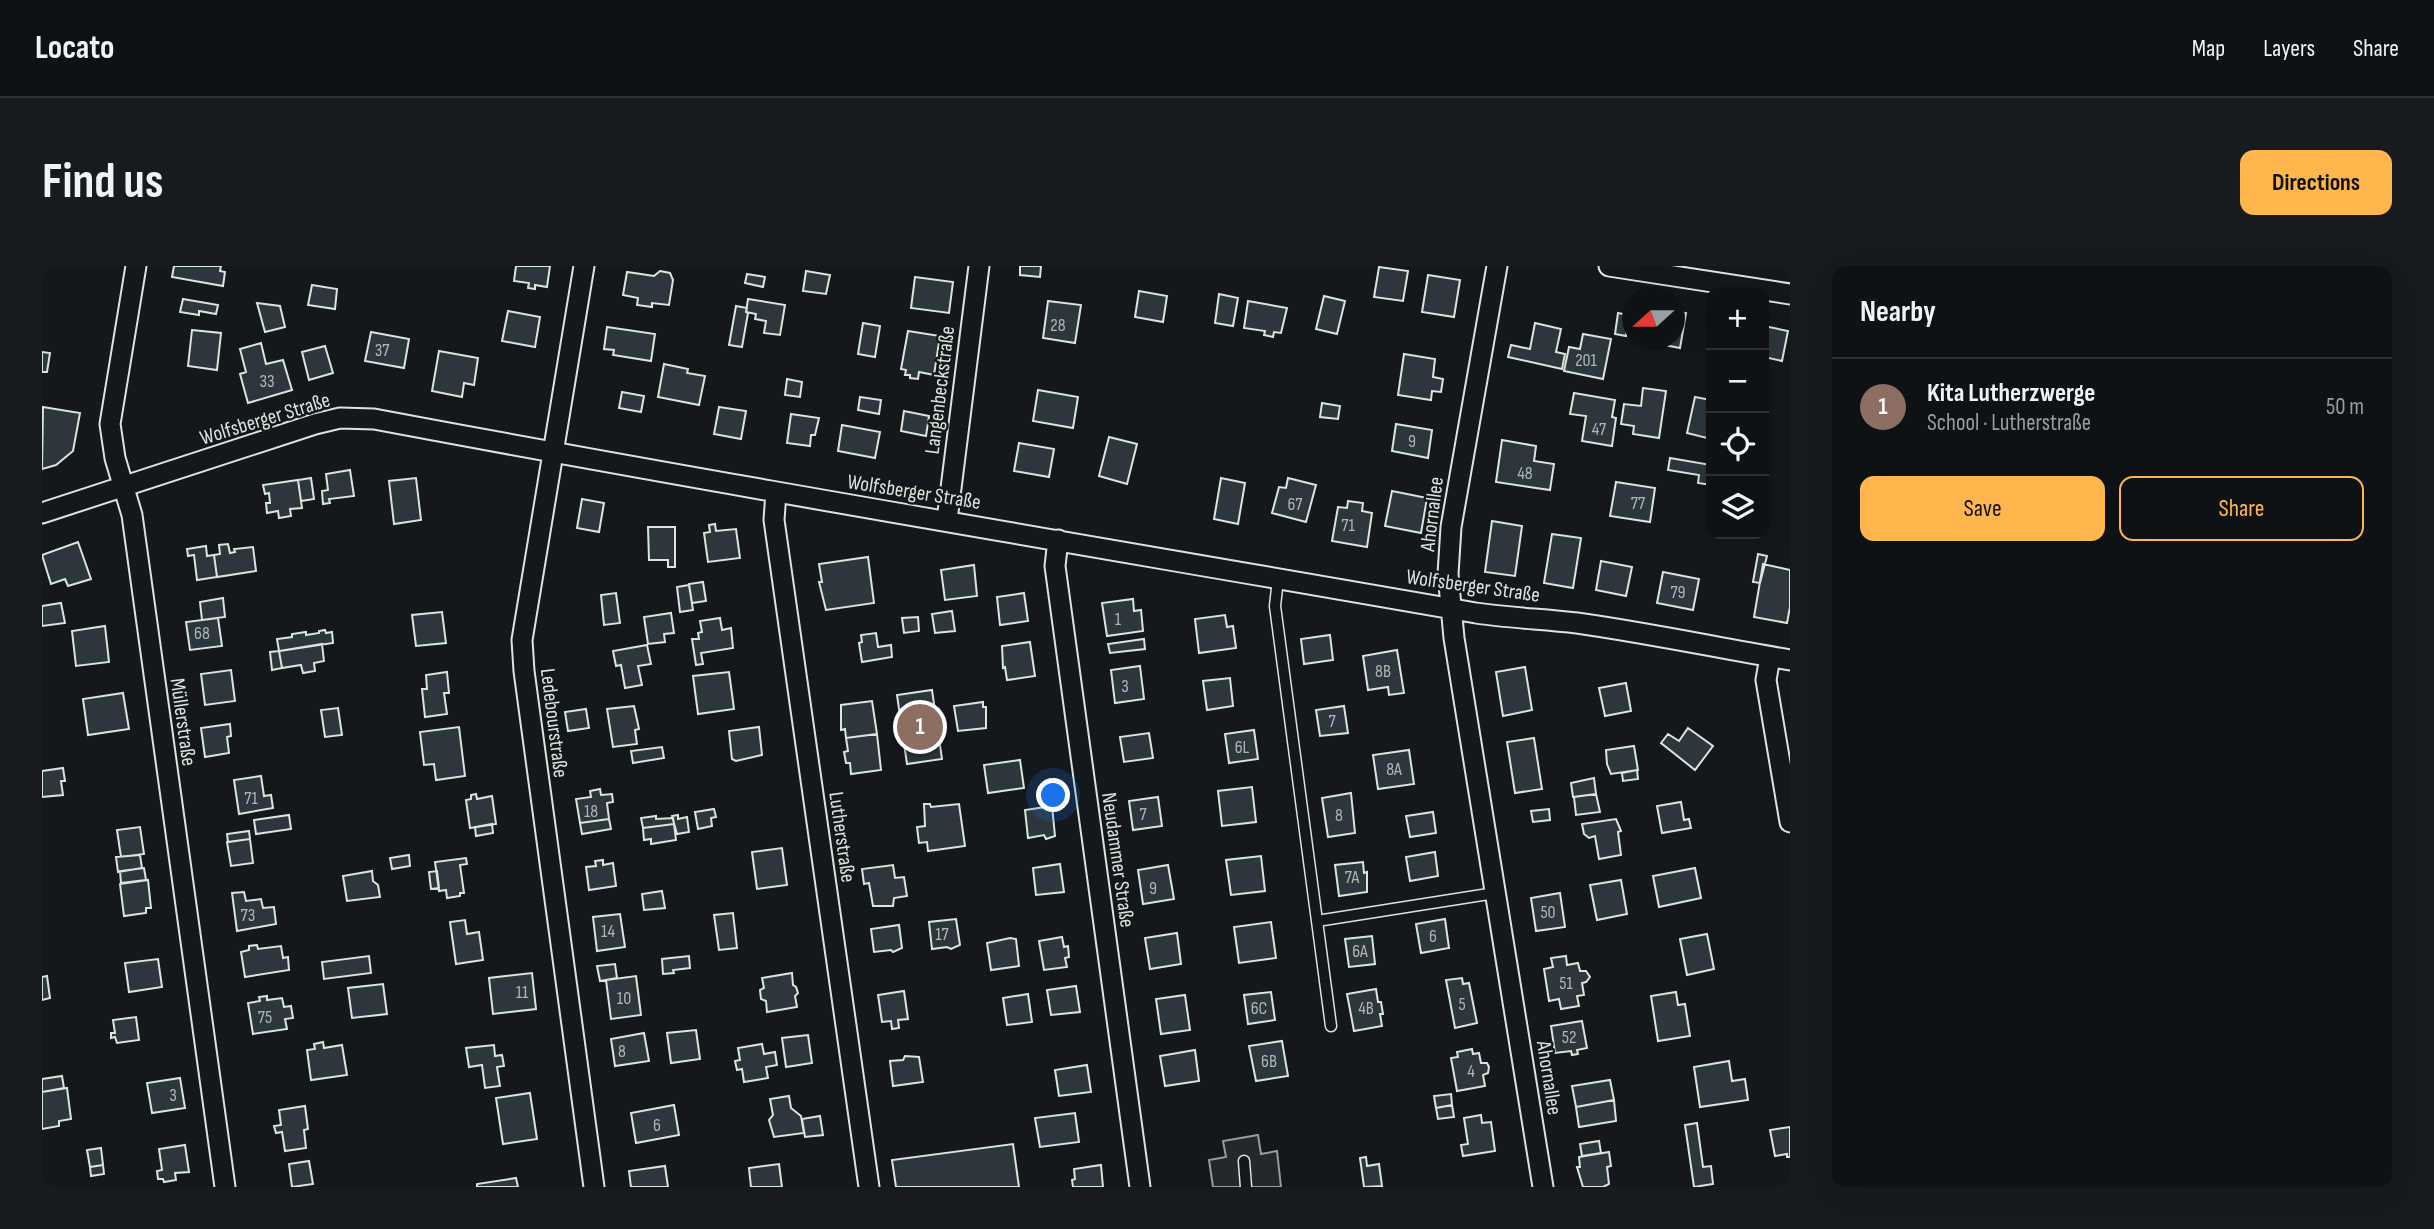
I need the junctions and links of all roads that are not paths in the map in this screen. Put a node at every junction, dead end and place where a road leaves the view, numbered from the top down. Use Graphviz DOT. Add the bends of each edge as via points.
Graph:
graph roads {
  1 [pos="136,266"];
  2 [pos="584,266"];
  3 [pos="979,266"];
  4 [pos="1497,266"];
  5 [pos="1609,266"];
  6 [pos="1790,294"];
  7 [pos="553,452"];
  8 [pos="124,486"];
  9 [pos="776,492"];
  10 [pos="42,513"];
  11 [pos="947,520"];
  12 [pos="1058,540"];
  13 [pos="1278,579"];
  14 [pos="1451,607"];
  15 [pos="1770,657"];
  16 [pos="1790,660"];
  17 [pos="1790,822"];
  18 [pos="1495,893"];
  19 [pos="1317,921"];
  20 [pos="1331,1026"];
  21 [pos="1244,1161"];
  22 [pos="225,1187"];
  23 [pos="594,1187"];
  24 [pos="869,1187"];
  25 [pos="1140,1187"];
  26 [pos="1246,1187"];
  27 [pos="1544,1187"];
  1 -- 8 [label="street, Müllerstraße" via="110,424"];
  2 -- 7 [label="street, Ledebourstraße"];
  3 -- 11 [label="street, Langenbeckstraße"];
  4 -- 14 [label="street, Ahornallee" via="1451,527"];
  5 -- 6 [label="street"];
  7 -- 8 [label="street, Wolfsberger Straße" via="374,419 340,418"];
  7 -- 9 [label="street, Wolfsberger Straße"];
  7 -- 23 [label="street, Ledebourstraße" via="522,651"];
  8 -- 10 [label="street, Wolfsberger Straße"];
  8 -- 22 [label="street, Müllerstraße" via="132,515"];
  9 -- 11 [label="street, Wolfsberger Straße"];
  9 -- 24 [label="street, Lutherstraße" via="774,520"];
  11 -- 12 [label="street, Wolfsberger Straße"];
  12 -- 13 [label="street, Wolfsberger Straße"];
  12 -- 25 [label="street, Neudammer Straße" via="1056,580"];
  13 -- 14 [label="street, Wolfsberger Straße"];
  13 -- 19 [label="lane" via="1275,606"];
  14 -- 15 [label="street, Wolfsberger Straße" via="1578,623"];
  14 -- 18 [label="street, Ahornallee"];
  15 -- 16 [label="street, Wolfsberger Straße"];
  15 -- 17 [label="street" via="1766,680"];
  18 -- 19 [label="lane"];
  18 -- 27 [label="street, Ahornallee"];
  19 -- 20 [label="lane"];
  21 -- 26 [label="lane"];
}
